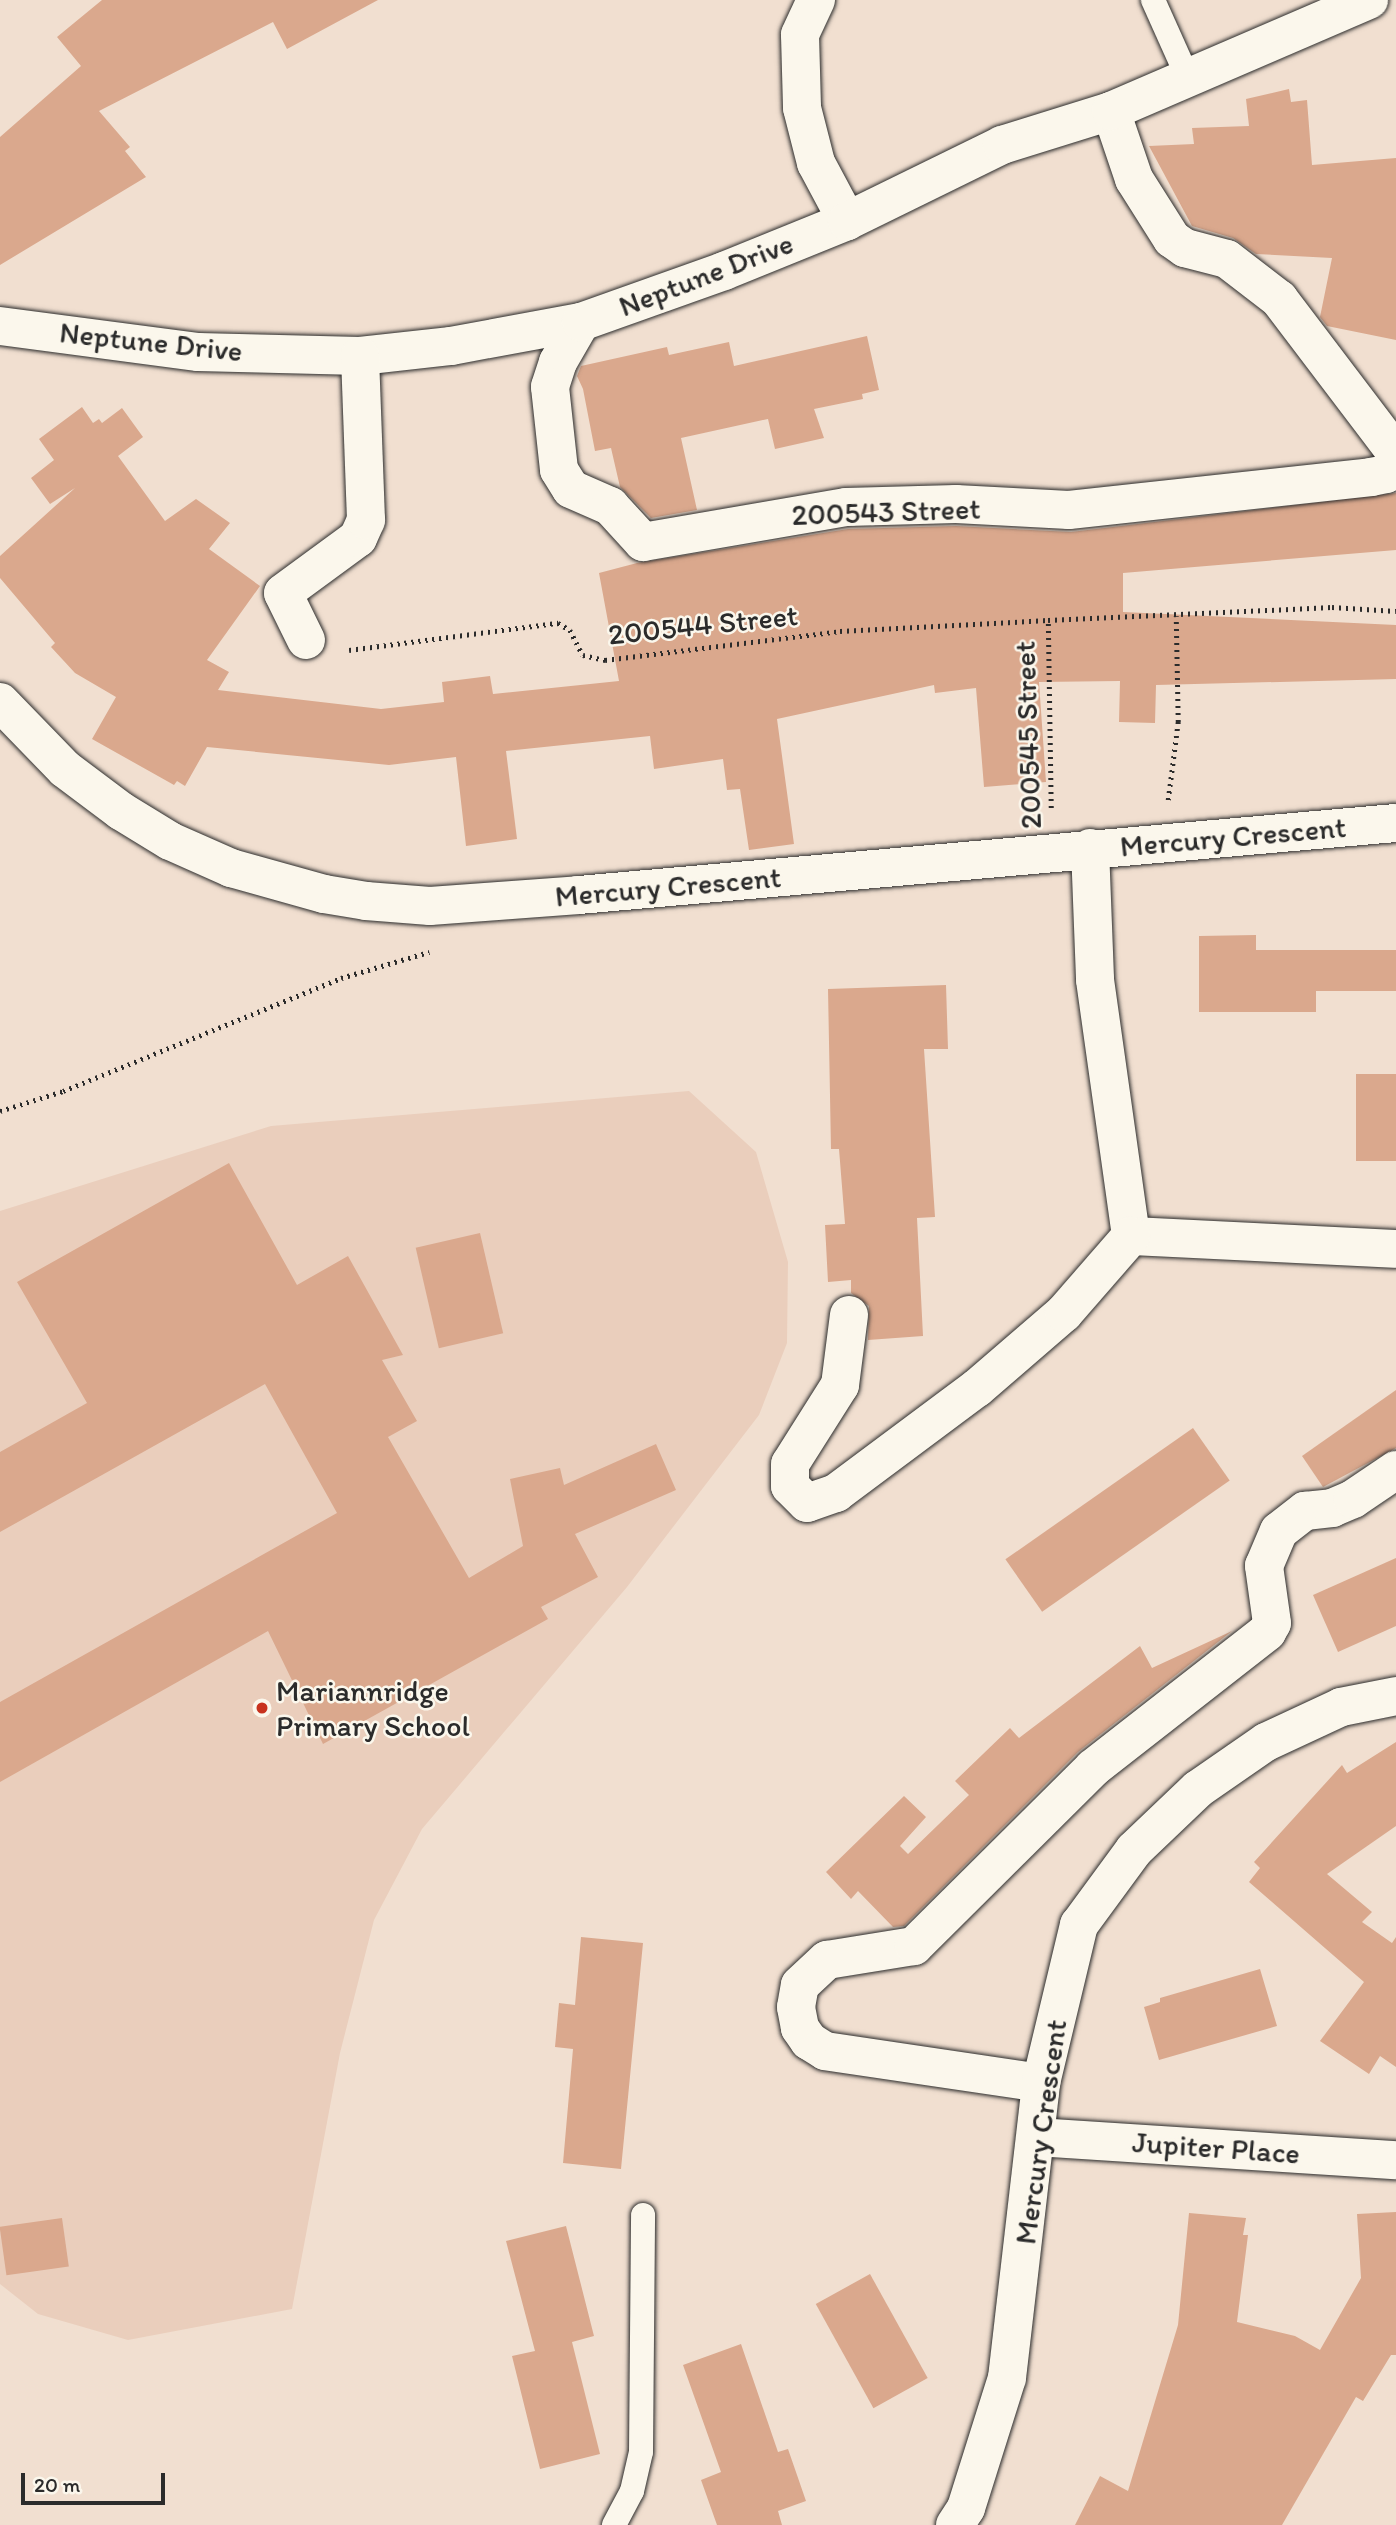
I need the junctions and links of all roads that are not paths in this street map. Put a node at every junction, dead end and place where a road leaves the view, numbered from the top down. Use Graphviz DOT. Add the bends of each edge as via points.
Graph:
graph roads {
  1 [pos="817,0"];
  2 [pos="1153,0"];
  3 [pos="1369,0"];
  4 [pos="1187,76"];
  5 [pos="1111,111"];
  6 [pos="847,221"];
  7 [pos="581,322"];
  8 [pos="0,326"];
  9 [pos="360,356"];
  10 [pos="1396,453"];
  11 [pos="1396,466"];
  12 [pos="306,640"];
  13 [pos="0,702"];
  14 [pos="1396,823"];
  15 [pos="1090,848"];
  16 [pos="1131,1236"];
  17 [pos="1396,1249"];
  18 [pos="849,1315"];
  19 [pos="1396,1470"];
  20 [pos="1396,1696"];
  21 [pos="1041,2083"];
  22 [pos="1036,2137"];
  23 [pos="1396,2160"];
  24 [pos="643,2215"];
  25 [pos="614,2525"];
  26 [pos="955,2525"];
  1 -- 6 [label="street" via="800,36 802,107 816,163"];
  2 -- 4 [label="lane"];
  3 -- 4 [label="street, Neptune Drive"];
  4 -- 5 [label="street, Neptune Drive"];
  5 -- 6 [label="street, Neptune Drive" via="1002,145"];
  5 -- 10 [label="street" via="1134,179 1172,239 1185,248 1227,260 1279,299"];
  6 -- 7 [label="street, Neptune Drive"];
  7 -- 9 [label="street, Neptune Drive" via="451,346"];
  7 -- 11 [label="street, 200543 Street" via="558,362 550,387 559,470 571,489 610,506 643,542 846,507 956,504 1069,510 1371,477"];
  8 -- 9 [label="street, Neptune Drive" via="198,352"];
  9 -- 12 [label="street" via="366,520 358,538 283,593"];
  13 -- 15 [label="street, Mercury Crescent" via="65,769 170,841 231,868 366,901 443,905"];
  14 -- 15 [label="street, Mercury Crescent" via="1162,846"];
  15 -- 16 [label="street" via="1095,980"];
  16 -- 17 [label="street"];
  16 -- 18 [label="street" via="1064,1313 977,1388 836,1493 807,1503 790,1486 790,1464 840,1385"];
  19 -- 21 [label="street" via="1353,1499 1332,1508 1305,1511 1279,1531 1264,1566 1272,1622 1267,1632 1093,1768 914,1947 827,1961 800,1985 796,2007 800,2028 825,2051"];
  20 -- 21 [label="street, Mercury Crescent" via="1341,1707 1266,1742 1198,1790 1134,1850 1079,1925"];
  21 -- 22 [label="street, Mercury Crescent"];
  22 -- 23 [label="street, Jupiter Place"];
  22 -- 26 [label="street, Mercury Crescent" via="1007,2378 966,2508"];
  24 -- 25 [label="lane" via="641,2452 632,2491"];
}
